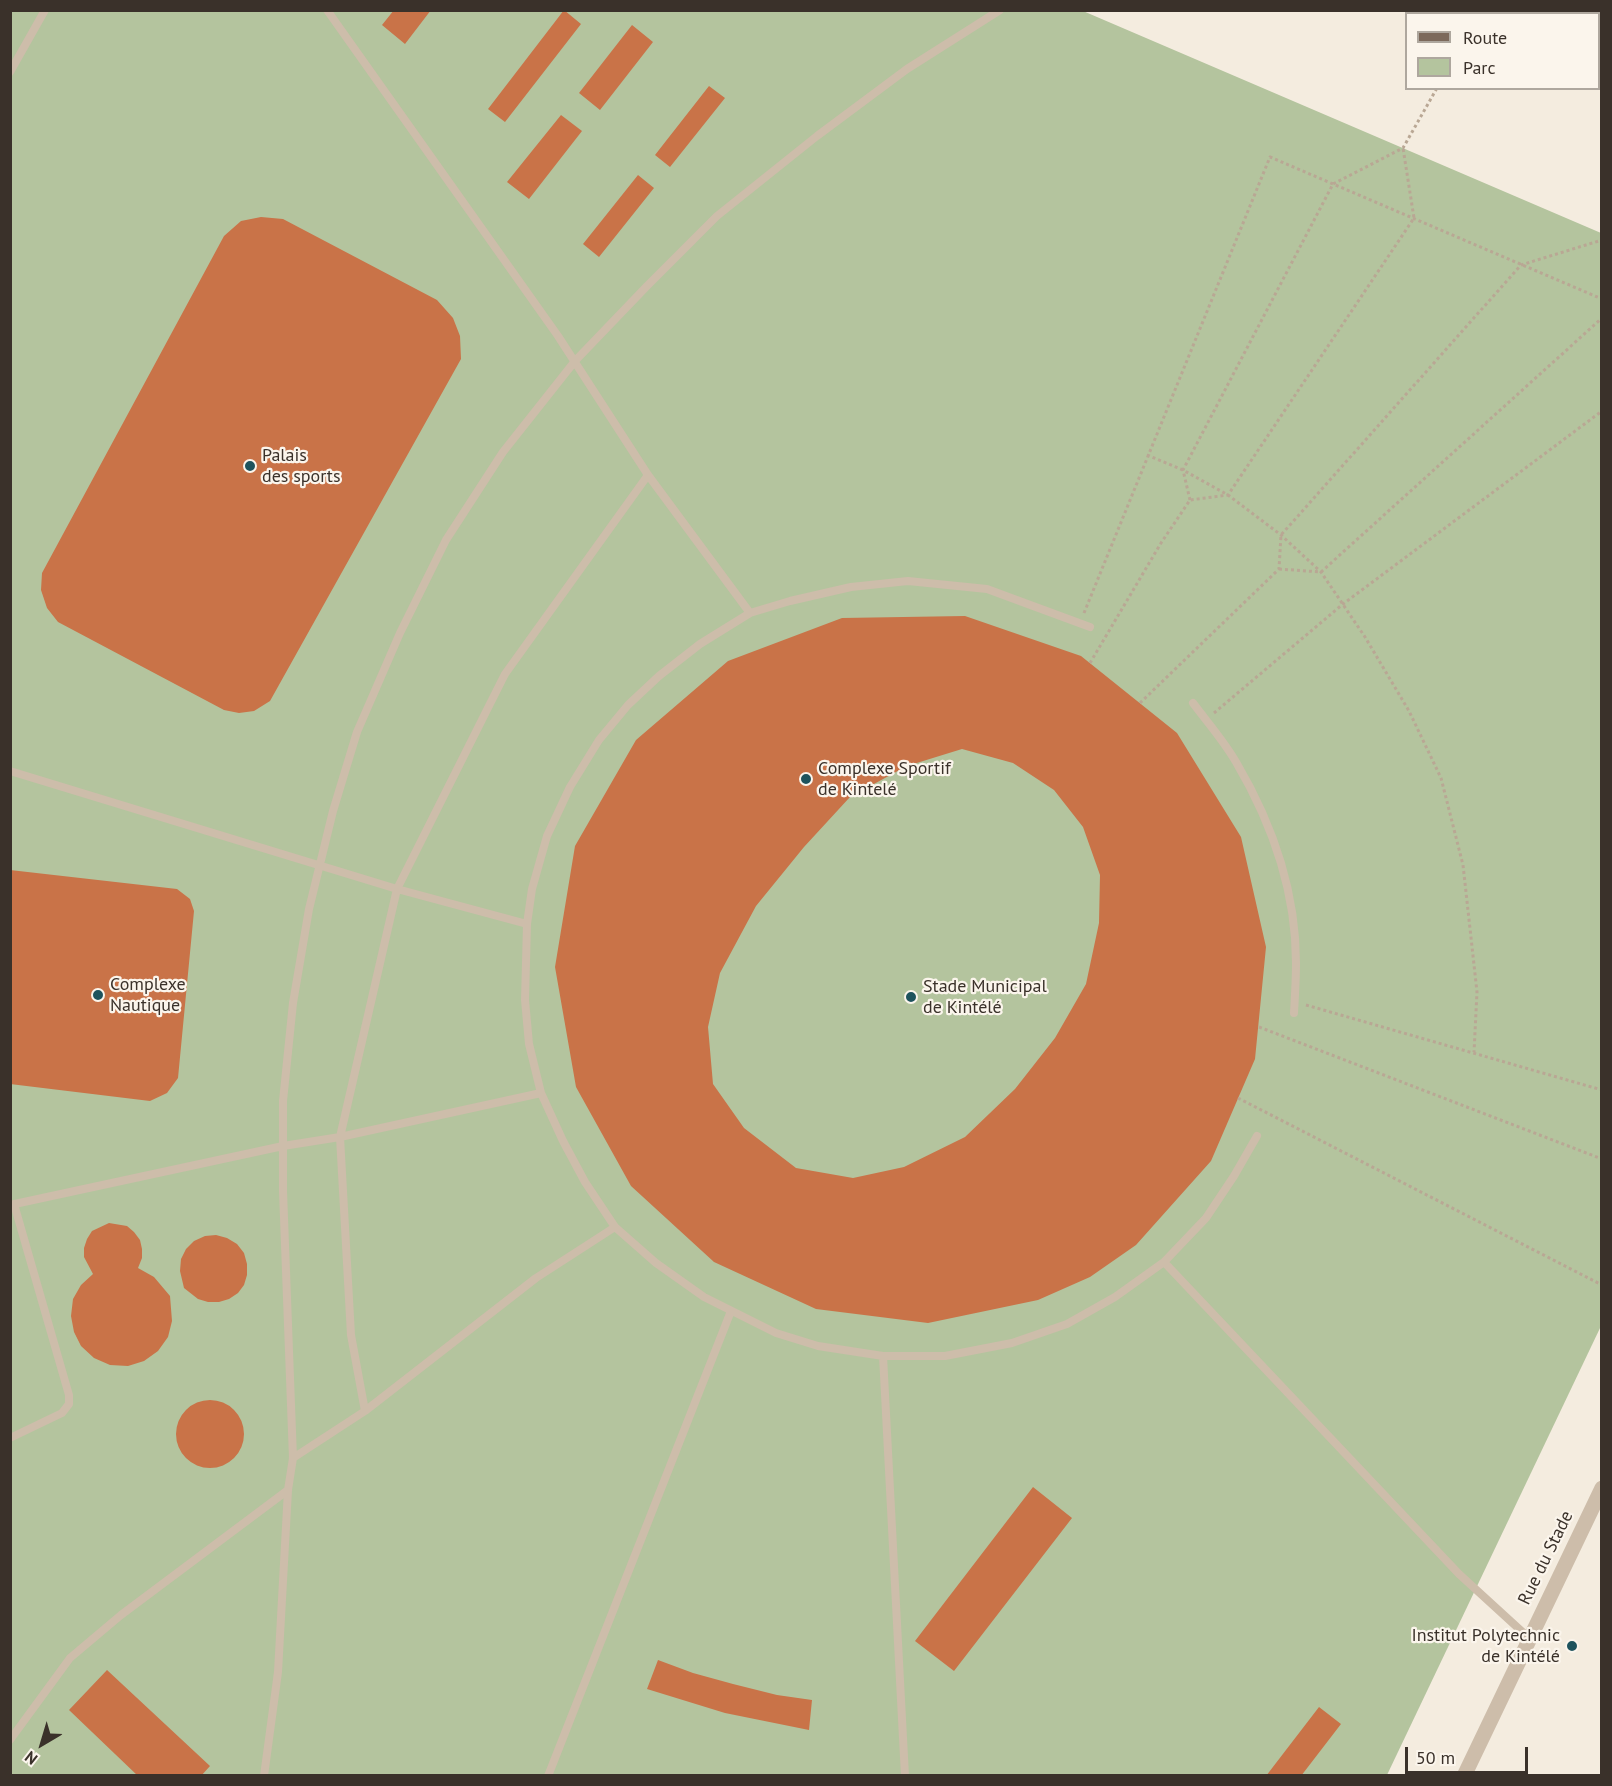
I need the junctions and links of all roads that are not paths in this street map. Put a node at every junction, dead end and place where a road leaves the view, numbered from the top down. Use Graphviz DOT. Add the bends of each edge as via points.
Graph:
graph roads {
  1 [pos="45,10"];
  2 [pos="327,10"];
  3 [pos="1000,10"];
  4 [pos="10,72"];
  5 [pos="575,361"];
  6 [pos="648,475"];
  7 [pos="750,613"];
  8 [pos="1090,627"];
  9 [pos="1192,704"];
  10 [pos="10,771"];
  11 [pos="320,864"];
  12 [pos="397,889"];
  13 [pos="527,924"];
  14 [pos="1294,1013"];
  15 [pos="541,1093"];
  16 [pos="1257,1136"];
  17 [pos="340,1137"];
  18 [pos="283,1146"];
  19 [pos="12,1204"];
  20 [pos="615,1227"];
  21 [pos="1164,1262"];
  22 [pos="731,1311"];
  23 [pos="883,1356"];
  24 [pos="365,1411"];
  25 [pos="10,1438"];
  26 [pos="293,1458"];
  27 [pos="1602,1488"];
  28 [pos="288,1490"];
  29 [pos="1529,1638"];
  30 [pos="10,1740"];
  31 [pos="264,1776"];
  32 [pos="548,1776"];
  33 [pos="905,1776"];
  34 [pos="1464,1776"];
  1 -- 4 [label="lane"];
  2 -- 5 [label="lane"];
  3 -- 5 [label="lane" via="907,69 717,216"];
  5 -- 6 [label="lane"];
  5 -- 11 [label="lane" via="503,453 446,540 357,732"];
  6 -- 7 [label="lane"];
  6 -- 12 [label="lane" via="506,674"];
  7 -- 8 [label="lane" via="851,587 908,582 987,589"];
  7 -- 13 [label="lane" via="659,676 599,740 570,787 547,836 531,890"];
  9 -- 14 [label="lane" via="1237,763 1270,829 1284,870 1296,961"];
  10 -- 11 [label="lane"];
  11 -- 12 [label="lane"];
  11 -- 18 [label="lane" via="293,1003 283,1101"];
  12 -- 13 [label="lane"];
  12 -- 17 [label="lane"];
  13 -- 15 [label="lane" via="525,1000 529,1044"];
  15 -- 17 [label="lane"];
  15 -- 20 [label="lane" via="562,1141"];
  16 -- 21 [label="lane" via="1206,1218"];
  17 -- 18 [label="lane"];
  17 -- 24 [label="lane" via="351,1335"];
  18 -- 19 [label="lane"];
  18 -- 26 [label="lane"];
  19 -- 25 [label="lane" via="69,1404 62,1413"];
  20 -- 22 [label="lane" via="681,1282"];
  20 -- 24 [label="lane" via="536,1278"];
  21 -- 23 [label="lane" via="1115,1297 1041,1334 945,1356"];
  21 -- 29 [label="lane" via="1459,1574"];
  22 -- 23 [label="lane" via="776,1333 818,1346"];
  22 -- 32 [label="lane"];
  23 -- 33 [label="lane"];
  24 -- 26 [label="lane"];
  26 -- 28 [label="lane"];
  27 -- 29 [label="street, Rue du Stade"];
  28 -- 30 [label="lane" via="70,1658"];
  28 -- 31 [label="lane" via="278,1672"];
  29 -- 34 [label="street, Rue du Stade"];
}
